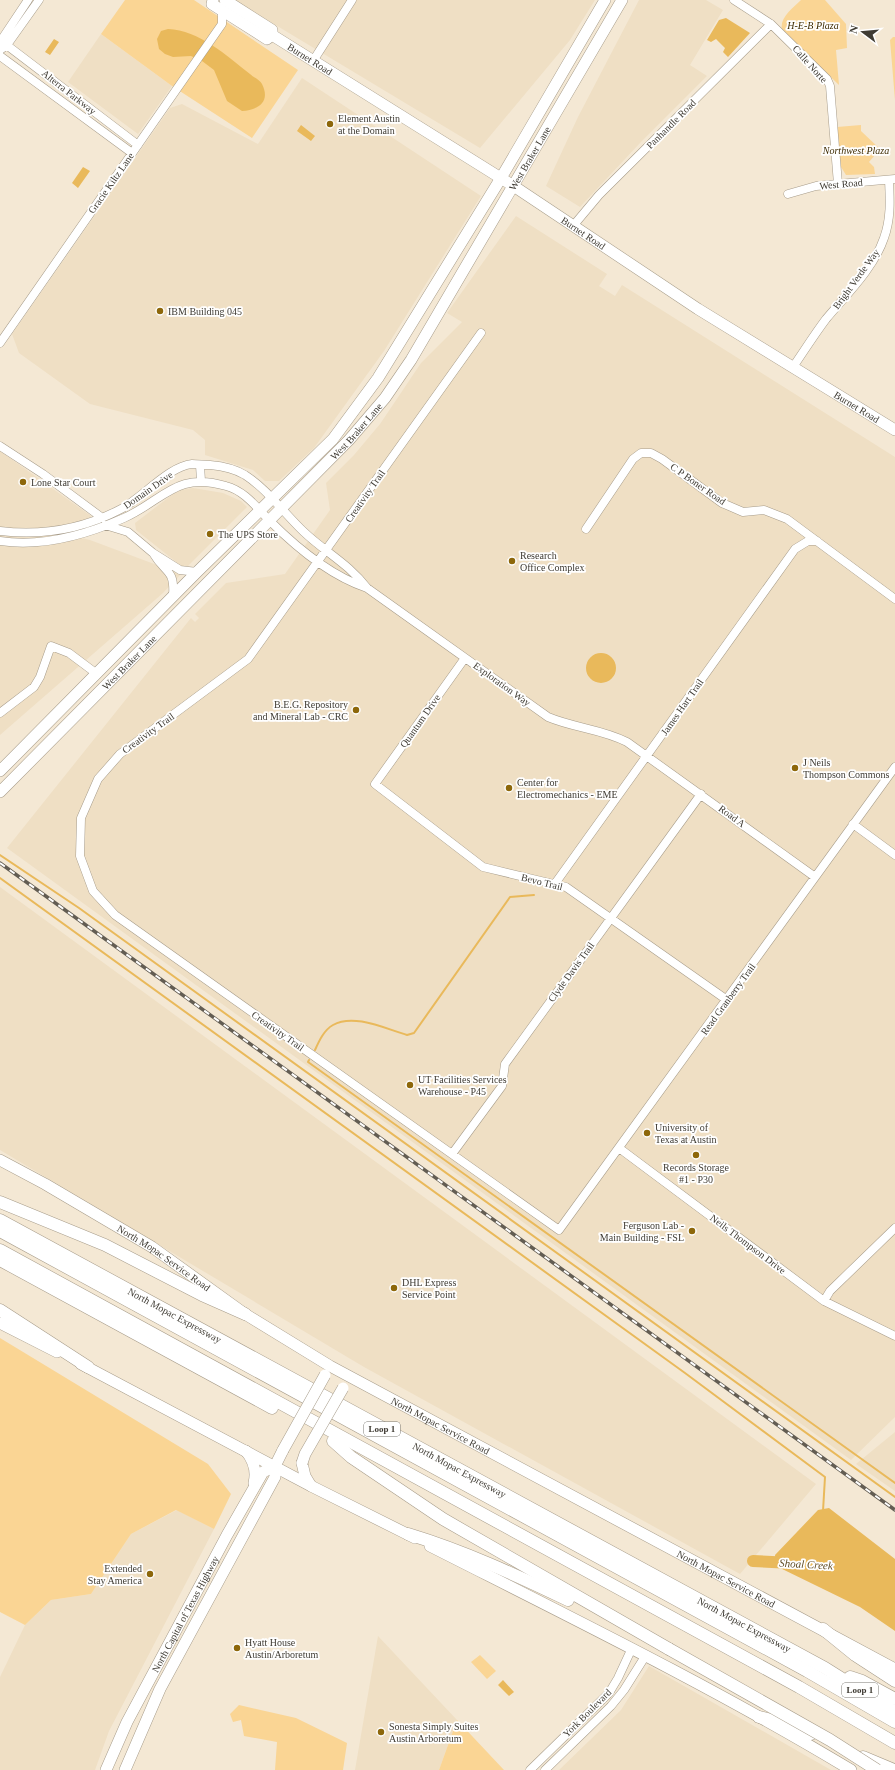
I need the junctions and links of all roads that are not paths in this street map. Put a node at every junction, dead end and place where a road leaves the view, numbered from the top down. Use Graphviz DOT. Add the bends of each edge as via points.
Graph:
graph roads {
  1 [pos="28,0"];
  2 [pos="39,0"];
  3 [pos="212,0"];
  4 [pos="352,0"];
  5 [pos="605,0"];
  6 [pos="622,0"];
  7 [pos="734,0"];
  8 [pos="223,5"];
  9 [pos="237,20"];
  10 [pos="222,24"];
  11 [pos="771,24"];
  12 [pos="272,35"];
  13 [pos="2,43"];
  14 [pos="0,56"];
  15 [pos="313,61"];
  16 [pos="138,145"];
  17 [pos="132,153"];
  18 [pos="501,178"];
  19 [pos="892,180"];
  20 [pos="838,184"];
  21 [pos="512,185"];
  22 [pos="788,194"];
  23 [pos="573,226"];
  24 [pos="481,333"];
  25 [pos="0,343"];
  26 [pos="793,367"];
  27 [pos="895,430"];
  28 [pos="0,446"];
  29 [pos="200,465"];
  30 [pos="201,481"];
  31 [pos="271,499"];
  32 [pos="282,509"];
  33 [pos="120,510"];
  34 [pos="260,510"];
  35 [pos="124,518"];
  36 [pos="103,521"];
  37 [pos="270,521"];
  38 [pos="586,529"];
  39 [pos="0,531"];
  40 [pos="33,532"];
  41 [pos="68,533"];
  42 [pos="0,536"];
  43 [pos="134,537"];
  44 [pos="0,541"];
  45 [pos="817,541"];
  46 [pos="327,550"];
  47 [pos="153,553"];
  48 [pos="319,561"];
  49 [pos="197,572"];
  50 [pos="367,588"];
  51 [pos="173,597"];
  52 [pos="895,599"];
  53 [pos="465,658"];
  54 [pos="97,674"];
  55 [pos="0,713"];
  56 [pos="648,756"];
  57 [pos="895,767"];
  58 [pos="0,771"];
  59 [pos="375,784"];
  60 [pos="0,792"];
  61 [pos="701,794"];
  62 [pos="853,824"];
  63 [pos="895,855"];
  64 [pos="815,877"];
  65 [pos="554,885"];
  66 [pos="610,918"];
  67 [pos="726,1000"];
  68 [pos="619,1148"];
  69 [pos="452,1154"];
  70 [pos="0,1160"];
  71 [pos="0,1202"];
  72 [pos="0,1220"];
  73 [pos="895,1228"];
  74 [pos="560,1230"];
  75 [pos="0,1231"];
  76 [pos="0,1250"];
  77 [pos="0,1260"];
  78 [pos="824,1301"];
  79 [pos="0,1310"];
  80 [pos="245,1314"];
  81 [pos="0,1323"];
  82 [pos="883,1331"];
  83 [pos="895,1336"];
  84 [pos="895,1341"];
  85 [pos="88,1367"];
  86 [pos="327,1370"];
  87 [pos="366,1386"];
  88 [pos="333,1441"];
  89 [pos="244,1449"];
  90 [pos="277,1462"];
  91 [pos="299,1479"];
  92 [pos="312,1486"];
  93 [pos="253,1490"];
  94 [pos="262,1502"];
  95 [pos="408,1534"];
  96 [pos="823,1629"];
  97 [pos="637,1632"];
  98 [pos="172,1638"];
  99 [pos="185,1644"];
  100 [pos="632,1648"];
  101 [pos="646,1655"];
  102 [pos="825,1668"];
  103 [pos="895,1669"];
  104 [pos="895,1681"];
  105 [pos="895,1700"];
  106 [pos="895,1712"];
  107 [pos="759,1717"];
  108 [pos="895,1722"];
  109 [pos="561,1739"];
  110 [pos="895,1743"];
  111 [pos="569,1747"];
  112 [pos="895,1751"];
  113 [pos="106,1770"];
  114 [pos="125,1770"];
  115 [pos="530,1770"];
  116 [pos="545,1770"];
  117 [pos="851,1770"];
  118 [pos="877,1770"];
  119 [pos="894,1770"];
  1 -- 13 [label="street"];
  2 -- 13 [label="street"];
  3 -- 8 [label="main road, Burnet Road" via="212,4"];
  4 -- 15 [label="street"];
  5 -- 18 [label="main road, West Braker Lane"];
  6 -- 21 [label="main road, West Braker Lane"];
  7 -- 11 [label="street, Calle Norte"];
  8 -- 9 [label="main road, Burnet Road"];
  8 -- 10 [label="street"];
  8 -- 12 [label="main road, Burnet Road" via="272,30"];
  9 -- 10 [label="street"];
  9 -- 12 [label="main road, Burnet Road" via="267,39"];
  10 -- 16 [label="street, Gracie Kiltz Lane"];
  11 -- 20 [label="street, Calle Norte" via="829,82"];
  11 -- 23 [label="street, Panhandle Road" via="599,195"];
  12 -- 15 [label="main road, Burnet Road"];
  13 -- 16 [label="street, Alterra Parkway"];
  14 -- 17 [label="street, Alterra Parkway"];
  15 -- 18 [label="main road, Burnet Road"];
  16 -- 17 [label="street, Gracie Kiltz Lane"];
  17 -- 25 [label="street, Gracie Kiltz Lane"];
  18 -- 21 [label="main road, Burnet Road"];
  18 -- 31 [label="main road, West Braker Lane" via="372,387 333,440"];
  19 -- 20 [label="street, West Road"];
  19 -- 26 [label="street, Bright Verde Way" via="890,210 885,237 880,247 813,336"];
  20 -- 22 [label="street, West Road" via="816,186"];
  21 -- 23 [label="main road, Burnet Road"];
  21 -- 32 [label="main road, West Braker Lane" via="411,360 385,398 349,440"];
  23 -- 26 [label="main road, Burnet Road" via="698,309"];
  24 -- 46 [label="street, Creativity Trail"];
  26 -- 27 [label="main road, Burnet Road"];
  28 -- 36 [label="street" via="43,474"];
  29 -- 30 [label="street"];
  29 -- 31 [label="street, Domain Drive" via="227,468 244,474"];
  29 -- 33 [label="street, Domain Drive" via="191,464 174,471"];
  30 -- 34 [label="street, Domain Drive" via="226,486 243,494"];
  30 -- 35 [label="street, Domain Drive" via="192,481 173,488"];
  31 -- 32 [label="street, Domain Drive"];
  31 -- 34 [label="main road, West Braker Lane"];
  32 -- 37 [label="main road, West Braker Lane"];
  32 -- 46 [label="street, Exploration Way" via="305,533"];
  33 -- 35 [label="street"];
  33 -- 36 [label="street, Domain Drive"];
  34 -- 37 [label="street, Domain Drive"];
  34 -- 49 [label="main road, West Braker Lane"];
  35 -- 36 [label="street, Domain Drive"];
  35 -- 43 [label="street"];
  36 -- 41 [label="street, Domain Drive" via="77,527"];
  36 -- 43 [label="street"];
  37 -- 48 [label="street, Exploration Way"];
  37 -- 60 [label="main road, West Braker Lane"];
  38 -- 45 [label="street, C P Boner Road" via="633,459 641,453 650,453 662,459 722,504 743,512 764,510 787,519"];
  39 -- 40 [label="street, Domain Drive"];
  40 -- 41 [label="street, Domain Drive"];
  40 -- 42 [label="street" via="18,537"];
  41 -- 44 [label="street, Domain Drive" via="31,542"];
  43 -- 47 [label="street"];
  45 -- 52 [label="street, C P Boner Road"];
  45 -- 56 [label="street, James Hart Trail" via="808,540 795,550"];
  46 -- 48 [label="street, Creativity Trail"];
  46 -- 50 [label="street, Exploration Way" via="359,577"];
  47 -- 49 [label="street" via="180,570"];
  47 -- 51 [label="street" via="171,575 174,582"];
  48 -- 50 [label="street, Exploration Way" via="350,581"];
  48 -- 69 [label="street, Creativity Trail" via="248,659 120,754 98,779 81,818 80,856 93,891 115,915"];
  49 -- 51 [label="main road, West Braker Lane"];
  50 -- 53 [label="street, Exploration Way"];
  51 -- 54 [label="main road, West Braker Lane"];
  53 -- 56 [label="street, Exploration Way" via="548,717 568,725 613,735"];
  53 -- 59 [label="street, Quantum Drive"];
  54 -- 55 [label="street" via="69,653 51,646 34,687"];
  54 -- 58 [label="main road, West Braker Lane"];
  56 -- 61 [label="street, Road A"];
  56 -- 65 [label="street, James Hart Trail"];
  57 -- 62 [label="street, Read Granberry Trail"];
  59 -- 65 [label="street, Bevo Trail" via="483,867"];
  61 -- 64 [label="street, Road A"];
  61 -- 66 [label="street, Clyde Davis Trail"];
  62 -- 63 [label="street"];
  62 -- 64 [label="street, Read Granberry Trail"];
  64 -- 67 [label="street, Read Granberry Trail"];
  65 -- 66 [label="street, Bevo Trail" via="566,887"];
  66 -- 67 [label="street, Bevo Trail"];
  66 -- 69 [label="street, Clyde Davis Trail" via="505,1064 502,1086"];
  67 -- 68 [label="street, Read Granberry Trail"];
  68 -- 74 [label="street, Read Granberry Trail"];
  68 -- 78 [label="street, Neils Thompson Drive"];
  69 -- 74 [label="street, Creativity Trail"];
  70 -- 80 [label="main road, North Mopac Service Road" via="152,1248"];
  71 -- 80 [label="highway" via="105,1245 202,1296"];
  72 -- 102 [label="highway, North Mopac Expressway / Loop 1"];
  73 -- 78 [label="street" via="830,1291"];
  75 -- 108 [label="highway" via="800,1667"];
  76 -- 110 [label="highway" via="785,1679"];
  77 -- 88 [label="highway"];
  78 -- 82 [label="street, Neils Thompson Drive"];
  79 -- 85 [label="highway"];
  80 -- 86 [label="main road, North Mopac Service Road"];
  81 -- 85 [label="main road"];
  82 -- 83 [label="street, Neils Thompson Drive"];
  82 -- 84 [label="street, Neils Thompson Drive"];
  85 -- 89 [label="main road"];
  86 -- 87 [label="main road, North Mopac Service Road"];
  86 -- 90 [label="main road, North Capital of Texas Highway, bridge"];
  87 -- 92 [label="main road, bridge" via="351,1385 343,1388 305,1454 302,1463 305,1476"];
  87 -- 96 [label="main road, North Mopac Service Road"];
  88 -- 97 [label="highway" via="351,1457 443,1519"];
  88 -- 112 [label="highway" via="794,1692"];
  89 -- 90 [label="main road"];
  89 -- 93 [label="main road" via="251,1457 256,1471"];
  90 -- 91 [label="main road"];
  90 -- 93 [label="main road, North Capital of Texas Highway" via="263,1472"];
  90 -- 94 [label="main road, North Capital of Texas Highway" via="275,1477"];
  91 -- 92 [label="main road"];
  91 -- 94 [label="main road" via="281,1482"];
  92 -- 95 [label="main road"];
  93 -- 98 [label="main road, North Capital of Texas Highway"];
  94 -- 99 [label="main road, North Capital of Texas Highway"];
  95 -- 97 [label="highway" via="448,1547 524,1578"];
  95 -- 100 [label="main road"];
  96 -- 103 [label="main road, North Mopac Service Road"];
  96 -- 104 [label="highway" via="855,1655"];
  97 -- 118 [label="highway, bridge" via="810,1728"];
  98 -- 99 [label="main road"];
  98 -- 113 [label="main road, North Capital of Texas Highway" via="127,1722"];
  99 -- 114 [label="main road, North Capital of Texas Highway" via="148,1715"];
  100 -- 101 [label="main road"];
  100 -- 109 [label="street, York Boulevard" via="609,1693"];
  101 -- 107 [label="main road"];
  101 -- 111 [label="street, York Boulevard" via="611,1706"];
  102 -- 105 [label="highway" via="862,1681"];
  102 -- 106 [label="highway, North Mopac Expressway / Loop 1"];
  107 -- 117 [label="main road"];
  107 -- 119 [label="highway" via="788,1724"];
  109 -- 111 [label="street"];
  109 -- 115 [label="street, York Boulevard"];
  111 -- 116 [label="street, York Boulevard"];
}
